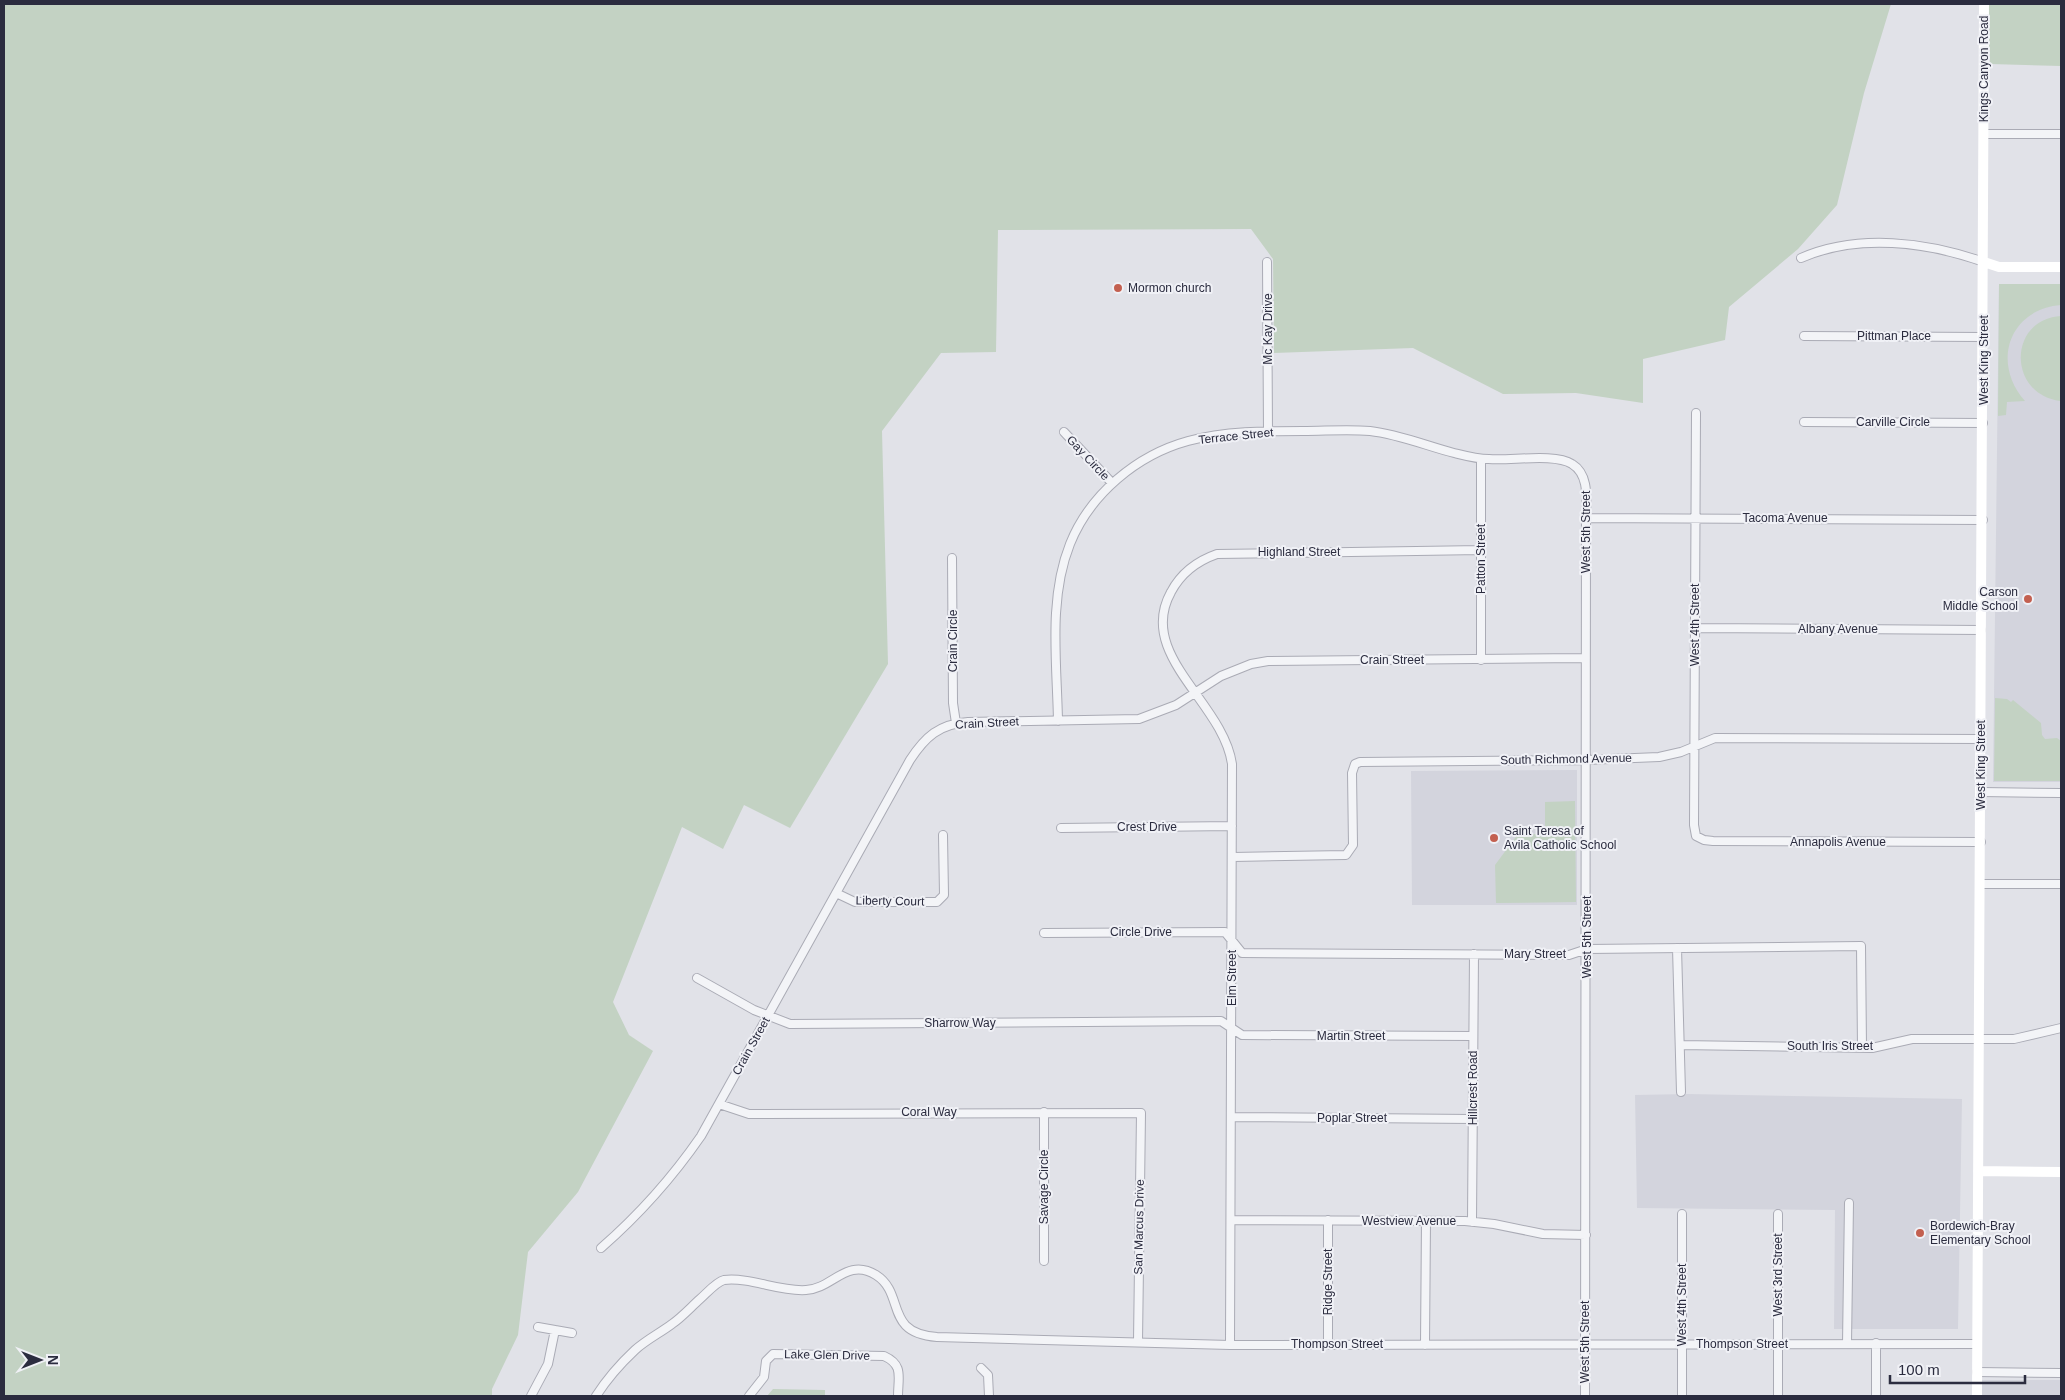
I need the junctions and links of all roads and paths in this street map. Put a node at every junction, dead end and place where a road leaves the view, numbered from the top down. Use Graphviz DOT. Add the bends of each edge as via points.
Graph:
graph roads {
  1 [pos="1984,4"];
  2 [pos="1985,134"];
  3 [pos="2061,134"];
  4 [pos="1801,258"];
  5 [pos="1267,262"];
  6 [pos="1984,262"];
  7 [pos="2061,268"];
  8 [pos="1804,336"];
  9 [pos="1984,337"];
  10 [pos="1696,413"];
  11 [pos="1804,422"];
  12 [pos="1983,423"];
  13 [pos="1064,432"];
  14 [pos="1268,432"];
  15 [pos="1482,458"];
  16 [pos="1584,477"];
  17 [pos="1112,484"];
  18 [pos="1586,518"];
  19 [pos="1695,518"];
  20 [pos="1983,520"];
  21 [pos="1482,550"];
  22 [pos="952,558"];
  23 [pos="1695,628"];
  24 [pos="1163,630"];
  25 [pos="1981,630"];
  26 [pos="1585,658"];
  27 [pos="1482,660"];
  28 [pos="1195,692"];
  29 [pos="1058,721"];
  30 [pos="956,723"];
  31 [pos="1981,739"];
  32 [pos="1694,745"];
  33 [pos="1586,760"];
  34 [pos="1980,792"];
  35 [pos="2061,793"];
  36 [pos="1232,826"];
  37 [pos="1062,828"];
  38 [pos="943,835"];
  39 [pos="1696,836"];
  40 [pos="1981,842"];
  41 [pos="1233,857"];
  42 [pos="1981,884"];
  43 [pos="2061,884"];
  44 [pos="836,893"];
  45 [pos="1044,933"];
  46 [pos="1232,943"];
  47 [pos="1677,948"];
  48 [pos="1587,949"];
  49 [pos="1474,954"];
  50 [pos="697,978"];
  51 [pos="767,1016"];
  52 [pos="2061,1028"];
  53 [pos="1231,1029"];
  54 [pos="1473,1036"];
  55 [pos="1979,1040"];
  56 [pos="1680,1045"];
  57 [pos="1862,1048"];
  58 [pos="1681,1092"];
  59 [pos="719,1104"];
  60 [pos="1044,1112"];
  61 [pos="1140,1113"];
  62 [pos="1231,1117"];
  63 [pos="1472,1119"];
  64 [pos="1978,1171"];
  65 [pos="2061,1172"];
  66 [pos="1849,1203"];
  67 [pos="1682,1214"];
  68 [pos="1778,1214"];
  69 [pos="1231,1220"];
  70 [pos="1328,1220"];
  71 [pos="1426,1221"];
  72 [pos="1472,1222"];
  73 [pos="1586,1235"];
  74 [pos="602,1248"];
  75 [pos="1044,1261"];
  76 [pos="538,1327"];
  77 [pos="555,1330"];
  78 [pos="572,1333"];
  79 [pos="1138,1342"];
  80 [pos="1585,1343"];
  81 [pos="1876,1343"];
  82 [pos="1328,1344"];
  83 [pos="1682,1344"];
  84 [pos="1847,1344"];
  85 [pos="1977,1344"];
  86 [pos="1230,1345"];
  87 [pos="1426,1345"];
  88 [pos="1778,1345"];
  89 [pos="981,1368"];
  90 [pos="1977,1372"];
  91 [pos="2061,1373"];
  92 [pos="531,1396"];
  93 [pos="596,1396"];
  94 [pos="749,1396"];
  95 [pos="898,1396"];
  96 [pos="989,1396"];
  97 [pos="1585,1396"];
  98 [pos="1682,1396"];
  99 [pos="1778,1396"];
  100 [pos="1876,1396"];
  101 [pos="1977,1396"];
  1 -- 2 [label="street, Kings Canyon Road"];
  2 -- 3 [label="street"];
  2 -- 6 [label="street, West King Street"];
  4 -- 6 [label="street" via="1845,244 1905,244 1932,247"];
  5 -- 14 [label="street, Mc Kay Drive"];
  6 -- 7 [label="street" via="1999,267"];
  6 -- 9 [label="street, West King Street"];
  8 -- 9 [label="street, Pittman Place"];
  9 -- 12 [label="street, West King Street"];
  10 -- 19 [label="street, West 4th Street"];
  11 -- 12 [label="street, Carville Circle"];
  12 -- 20 [label="street, West King Street"];
  13 -- 17 [label="street, Gay Circle"];
  14 -- 15 [label="street, Terrace Street" via="1371,431"];
  14 -- 17 [label="street, Terrace Street" via="1210,436 1188,441 1152,456"];
  15 -- 16 [label="street, Terrace Street" via="1564,460"];
  15 -- 21 [label="street, Patton Street"];
  16 -- 18 [label="street, West 5th Street"];
  17 -- 29 [label="street, Terrace Street" via="1084,518 1070,544 1060,577 1056,603"];
  18 -- 19 [label="street, Tacoma Avenue"];
  18 -- 26 [label="street, West 5th Street"];
  19 -- 20 [label="street, Tacoma Avenue"];
  19 -- 23 [label="street, West 4th Street"];
  20 -- 25 [label="street, West King Street"];
  21 -- 24 [label="street, Highland Street" via="1217,554 1199,562 1176,583 1166,601"];
  21 -- 27 [label="street, Patton Street"];
  22 -- 30 [label="street, Crain Circle"];
  23 -- 25 [label="street, Albany Avenue"];
  23 -- 32 [label="street, West 4th Street"];
  24 -- 28 [label="street, Elm Street" via="1169,653"];
  25 -- 31 [label="street, West King Street"];
  26 -- 27 [label="street, Crain Street"];
  26 -- 33 [label="street, West 5th Street"];
  27 -- 28 [label="street, Crain Street" via="1268,661 1221,676"];
  28 -- 29 [label="street, Crain Street" via="1176,705 1139,719"];
  28 -- 36 [label="street, Elm Street" via="1218,724 1230,752"];
  29 -- 30 [label="street, Crain Street"];
  30 -- 44 [label="street, Crain Street" via="942,726 921,742"];
  31 -- 32 [label="street, South Richmond Avenue" via="1715,738"];
  31 -- 34 [label="street, West King Street"];
  32 -- 33 [label="street, South Richmond Avenue" via="1659,757"];
  32 -- 39 [label="street, West 4th Street"];
  33 -- 41 [label="street, South Richmond Avenue" via="1360,762 1355,764 1352,774 1353,845 1346,856"];
  33 -- 48 [label="street, West 5th Street"];
  34 -- 35 [label="street"];
  34 -- 40 [label="street, West King Street"];
  36 -- 37 [label="street, Crest Drive"];
  36 -- 41 [label="street, Elm Street"];
  38 -- 44 [label="street, Liberty Court" via="944,894 937,902 855,902"];
  39 -- 40 [label="street, Annapolis Avenue" via="1713,841"];
  40 -- 42 [label="street, West King Street"];
  41 -- 46 [label="street, Elm Street"];
  42 -- 43 [label="street"];
  42 -- 55 [label="street, West King Street"];
  44 -- 51 [label="street, Crain Street"];
  45 -- 46 [label="street, Circle Drive" via="1225,932"];
  46 -- 49 [label="street, Mary Street" via="1242,953"];
  46 -- 53 [label="street, Elm Street"];
  47 -- 48 [label="street, Mary Street"];
  47 -- 56 [label="street"];
  47 -- 57 [label="street, Mary Street" via="1861,946"];
  48 -- 49 [label="street, Mary Street" via="1569,955"];
  48 -- 73 [label="street, West 5th Street"];
  49 -- 54 [label="street, Hillcrest Road"];
  50 -- 51 [label="street, Sharrow Way"];
  51 -- 53 [label="street, Sharrow Way" via="790,1024 1220,1021"];
  51 -- 59 [label="street, Crain Street"];
  52 -- 55 [label="street, South Iris Street" via="2014,1040"];
  53 -- 54 [label="street, Martin Street" via="1242,1035"];
  53 -- 62 [label="street, Elm Street"];
  54 -- 63 [label="street, Hillcrest Road"];
  55 -- 57 [label="street, South Iris Street" via="1912,1040"];
  55 -- 64 [label="street, West King Street"];
  56 -- 57 [label="street, South Iris Street"];
  56 -- 58 [label="street"];
  59 -- 60 [label="street, Coral Way" via="749,1114"];
  59 -- 74 [label="street, Crain Street" via="701,1136 662,1189"];
  60 -- 61 [label="street, Coral Way"];
  60 -- 75 [label="street, Savage Circle"];
  61 -- 79 [label="street, San Marcus Drive"];
  62 -- 63 [label="street, Poplar Street"];
  62 -- 69 [label="street, Elm Street"];
  63 -- 72 [label="street, Hillcrest Road"];
  64 -- 65 [label="street"];
  64 -- 85 [label="street, West King Street"];
  66 -- 84 [label="street"];
  67 -- 83 [label="street, West 4th Street"];
  68 -- 88 [label="street, West 3rd Street"];
  69 -- 70 [label="street, Westview Avenue"];
  69 -- 86 [label="street, Elm Street"];
  70 -- 71 [label="street, Westview Avenue"];
  70 -- 82 [label="street, Ridge Street"];
  71 -- 72 [label="street, Westview Avenue"];
  71 -- 87 [label="street"];
  72 -- 73 [label="street, Westview Avenue" via="1543,1234"];
  73 -- 80 [label="street, West 5th Street"];
  76 -- 77 [label="street"];
  77 -- 78 [label="street"];
  77 -- 92 [label="street" via="548,1364"];
  79 -- 86 [label="street, Thompson Street"];
  79 -- 93 [label="street, Thompson Street" via="919,1336 902,1322 895,1311 885,1282 875,1274 861,1270 842,1272 823,1287 806,1291 740,1280 721,1281 674,1323 636,1348"];
  80 -- 83 [label="street, Thompson Street"];
  80 -- 87 [label="street, Thompson Street"];
  80 -- 97 [label="street, West 5th Street"];
  81 -- 84 [label="street, Thompson Street"];
  81 -- 85 [label="street, Thompson Street"];
  81 -- 100 [label="street"];
  82 -- 86 [label="street, Thompson Street"];
  82 -- 87 [label="street, Thompson Street"];
  83 -- 88 [label="street, Thompson Street"];
  83 -- 98 [label="street, West 4th Street"];
  84 -- 88 [label="street, Thompson Street"];
  85 -- 90 [label="street, West King Street"];
  88 -- 99 [label="street, West 3rd Street"];
  89 -- 96 [label="street" via="988,1375"];
  90 -- 91 [label="street"];
  90 -- 101 [label="street, West King Street"];
  94 -- 95 [label="street, Lake Glen Drive" via="764,1377 766,1361 772,1354 884,1356 895,1361 900,1370"];
}
